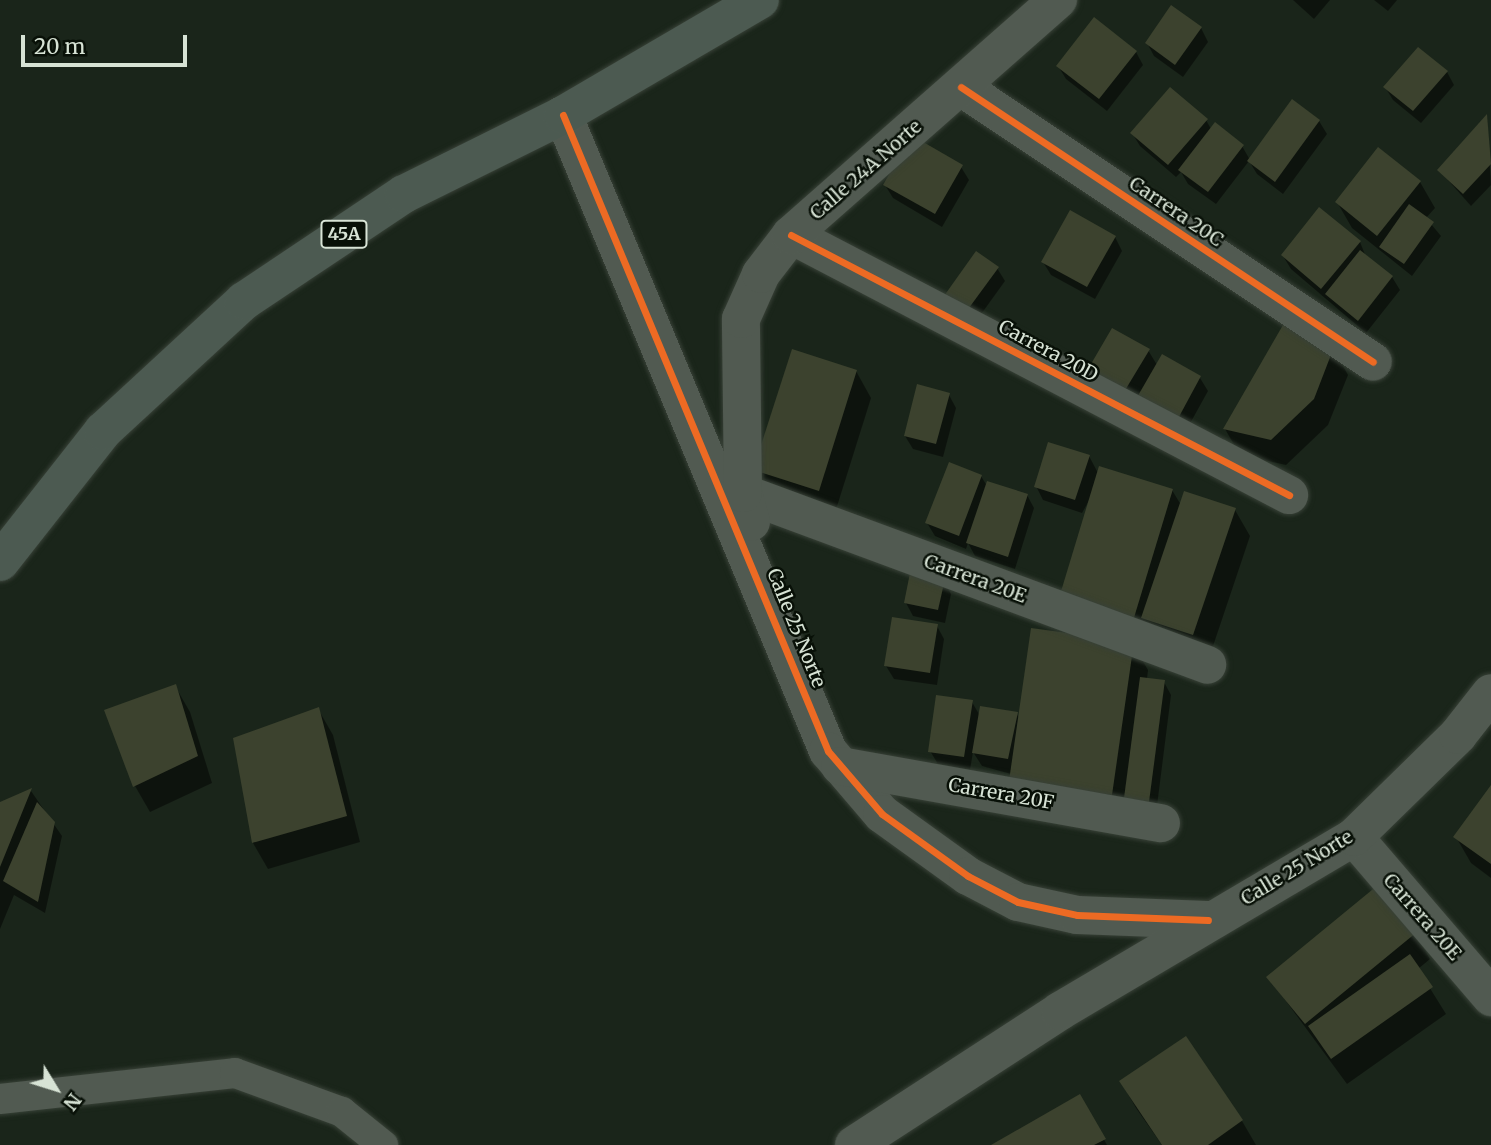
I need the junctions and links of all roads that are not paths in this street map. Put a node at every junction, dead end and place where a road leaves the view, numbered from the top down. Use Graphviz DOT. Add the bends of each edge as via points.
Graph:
graph roads {
  1 [pos="760,0"];
  2 [pos="1058,0"];
  3 [pos="961,88"];
  4 [pos="563,115"];
  5 [pos="791,235"];
  6 [pos="1373,362"];
  7 [pos="743,493"];
  8 [pos="1289,495"];
  9 [pos="0,562"];
  10 [pos="779,626"];
  11 [pos="1207,665"];
  12 [pos="1491,694"];
  13 [pos="840,766"];
  14 [pos="1161,823"];
  15 [pos="1354,837"];
  16 [pos="1208,920"];
  17 [pos="1491,997"];
  18 [pos="0,1099"];
  19 [pos="383,1145"];
  20 [pos="854,1145"];
  1 -- 4 [label="main road, 45A"];
  2 -- 3 [label="street, Calle 24A Norte"];
  3 -- 5 [label="street, Calle 24A Norte"];
  3 -- 6 [label="street, Carrera 20C"];
  4 -- 9 [label="main road, 45A" via="404,194 244,301 103,431"];
  4 -- 10 [label="street, Calle 25 Norte"];
  5 -- 7 [label="street, Calle 24A Norte" via="761,274 741,319"];
  5 -- 8 [label="street, Carrera 20D"];
  7 -- 10 [label="street, Calle 24A Norte"];
  7 -- 11 [label="street, Carrera 20E"];
  10 -- 13 [label="street, Calle 25 Norte" via="828,751"];
  12 -- 15 [label="street, Calle 25 Norte" via="1458,735"];
  13 -- 14 [label="street, Carrera 20F"];
  13 -- 16 [label="street, Calle 25 Norte" via="882,814 968,876 1018,902 1077,915"];
  15 -- 16 [label="street, Calle 25 Norte"];
  15 -- 17 [label="street, Carrera 20E"];
  16 -- 20 [label="street"];
  18 -- 19 [label="lane" via="235,1073 342,1112"];
}
